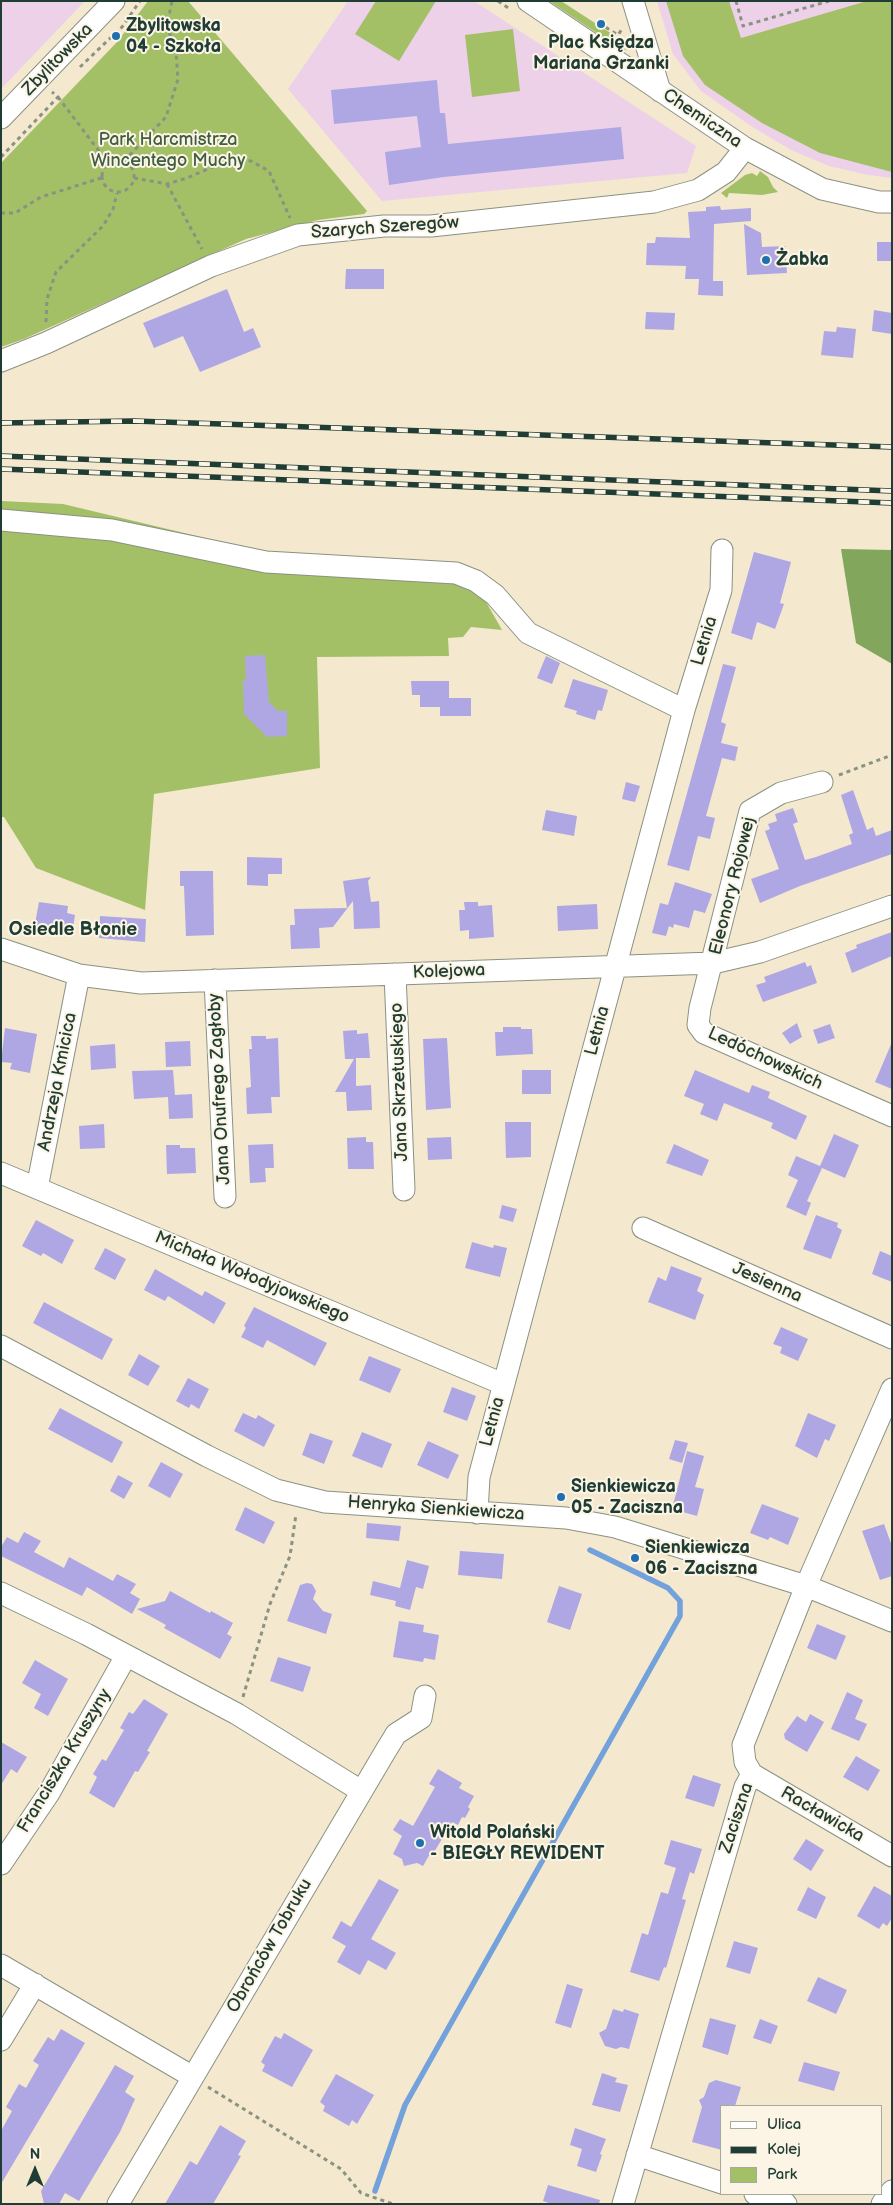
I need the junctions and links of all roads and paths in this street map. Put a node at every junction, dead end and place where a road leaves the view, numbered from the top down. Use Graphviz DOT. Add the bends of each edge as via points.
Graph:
graph roads {
  1 [pos="114,1"];
  2 [pos="172,1"];
  3 [pos="528,1"];
  4 [pos="633,1"];
  5 [pos="736,1"];
  6 [pos="829,1"];
  7 [pos="596,22"];
  8 [pos="626,22"];
  9 [pos="51,91"];
  10 [pos="660,92"];
  11 [pos="58,97"];
  12 [pos="1,118"];
  13 [pos="745,148"];
  14 [pos="1,157"];
  15 [pos="124,161"];
  16 [pos="108,163"];
  17 [pos="101,178"];
  18 [pos="134,178"];
  19 [pos="166,184"];
  20 [pos="117,193"];
  21 [pos="892,202"];
  22 [pos="1,213"];
  23 [pos="298,235"];
  24 [pos="211,266"];
  25 [pos="46,343"];
  26 [pos="1,361"];
  27 [pos="1,520"];
  28 [pos="722,550"];
  29 [pos="684,710"];
  30 [pos="892,755"];
  31 [pos="822,782"];
  32 [pos="892,906"];
  33 [pos="1,949"];
  34 [pos="713,963"];
  35 [pos="615,966"];
  36 [pos="395,974"];
  37 [pos="79,975"];
  38 [pos="215,980"];
  39 [pos="892,1116"];
  40 [pos="1,1173"];
  41 [pos="37,1188"];
  42 [pos="404,1190"];
  43 [pos="225,1197"];
  44 [pos="643,1228"];
  45 [pos="892,1338"];
  46 [pos="1,1346"];
  47 [pos="504,1384"];
  48 [pos="892,1389"];
  49 [pos="892,1435"];
  50 [pos="868,1443"];
  51 [pos="298,1496"];
  52 [pos="477,1513"];
  53 [pos="806,1586"];
  54 [pos="1,1593"];
  55 [pos="892,1621"];
  56 [pos="126,1656"];
  57 [pos="425,1696"];
  58 [pos="236,1714"];
  59 [pos="752,1774"];
  60 [pos="361,1790"];
  61 [pos="892,1856"];
  62 [pos="1,1864"];
  63 [pos="1,1965"];
  64 [pos="34,1984"];
  65 [pos="1,2040"];
  66 [pos="192,2077"];
  67 [pos="637,2155"];
  68 [pos="720,2182"];
  69 [pos="892,2191"];
  70 [pos="759,2195"];
  71 [pos="118,2204"];
  72 [pos="392,2204"];
  73 [pos="623,2204"];
  74 [pos="786,2204"];
  75 [pos="882,2204"];
  1 -- 12 [label="street, Zbylitowska"];
  2 -- 15 [label="path" via="167,26 176,52 178,79 166,117"];
  3 -- 10 [label="street, Chemiczna"];
  4 -- 10 [label="street"];
  5 -- 6 [label="path" via="743,26"];
  7 -- 8 [label="path" via="618,35"];
  9 -- 11 [label="path"];
  10 -- 13 [label="street, Chemiczna"];
  11 -- 14 [label="path"];
  11 -- 16 [label="path"];
  13 -- 21 [label="street, Chemiczna" via="822,189"];
  13 -- 23 [label="street, Szarych Szeregów" via="726,172 698,190 654,202 431,226 384,226"];
  15 -- 16 [label="path"];
  15 -- 18 [label="path" via="130,166"];
  16 -- 17 [label="path"];
  17 -- 20 [label="path" via="106,187"];
  17 -- 22 [label="path" via="41,197 15,213"];
  18 -- 19 [label="path"];
  18 -- 20 [label="path" via="129,188"];
  19 -- 23 [label="path" via="231,159 251,161 269,172"];
  19 -- 24 [label="path"];
  20 -- 25 [label="path" via="113,209 103,226 56,272 47,299"];
  23 -- 24 [label="street, Szarych Szeregów"];
  24 -- 25 [label="street, Szarych Szeregów"];
  25 -- 26 [label="street, Szarych Szeregów"];
  27 -- 29 [label="street" via="112,530 266,562 456,573 476,580 494,595 528,634"];
  28 -- 29 [label="street, Letnia" via="721,590"];
  29 -- 35 [label="street, Letnia"];
  30 -- 31 [label="path"];
  31 -- 34 [label="street, Eleonory Rojowej" via="781,793 750,811 720,923"];
  32 -- 34 [label="street, Kolejowa" via="760,952"];
  33 -- 37 [label="street, Kolejowa"];
  34 -- 35 [label="street, Kolejowa"];
  34 -- 39 [label="street, Ledóchowskich" via="698,1017 698,1025 704,1033"];
  35 -- 36 [label="street, Kolejowa"];
  35 -- 47 [label="street, Letnia"];
  36 -- 38 [label="street, Kolejowa"];
  36 -- 42 [label="street, Jana Skrzetuskiego"];
  37 -- 38 [label="street, Kolejowa" via="140,983"];
  37 -- 41 [label="street, Andrzeja Kmicica"];
  38 -- 43 [label="street, Jana Onufrego Zagłoby"];
  40 -- 41 [label="street, Michała Wołodyjowskiego"];
  41 -- 47 [label="street, Michała Wołodyjowskiego"];
  44 -- 45 [label="street, Jesienna"];
  46 -- 51 [label="street, Henryka Sienkiewicza" via="224,1465 276,1490"];
  47 -- 52 [label="street, Letnia" via="479,1477"];
  48 -- 50 [label="street, Zaciszna"];
  49 -- 50 [label="street"];
  50 -- 53 [label="street, Zaciszna"];
  51 -- 52 [label="street, Henryka Sienkiewicza" via="326,1502"];
  51 -- 58 [label="path" via="290,1556 270,1604"];
  52 -- 53 [label="street, Henryka Sienkiewicza" via="566,1518 615,1527"];
  53 -- 55 [label="street, Henryka Sienkiewicza"];
  53 -- 59 [label="street, Zaciszna" via="743,1745 745,1762"];
  54 -- 56 [label="street"];
  56 -- 58 [label="street"];
  56 -- 62 [label="street, Franciszka Kruszyny" via="49,1793"];
  57 -- 60 [label="street, Obrońców Tobruku" via="421,1718 396,1734"];
  58 -- 60 [label="street"];
  59 -- 61 [label="street, Racławicka"];
  59 -- 67 [label="street, Zaciszna" via="745,1787"];
  60 -- 66 [label="street, Obrońców Tobruku"];
  63 -- 64 [label="street"];
  64 -- 65 [label="street"];
  64 -- 66 [label="street"];
  66 -- 71 [label="street, Obrońców Tobruku"];
  66 -- 72 [label="path" via="341,2170 361,2193"];
  67 -- 68 [label="street"];
  67 -- 73 [label="street, Zaciszna"];
  69 -- 75 [label="street"];
  70 -- 74 [label="street"];
}
